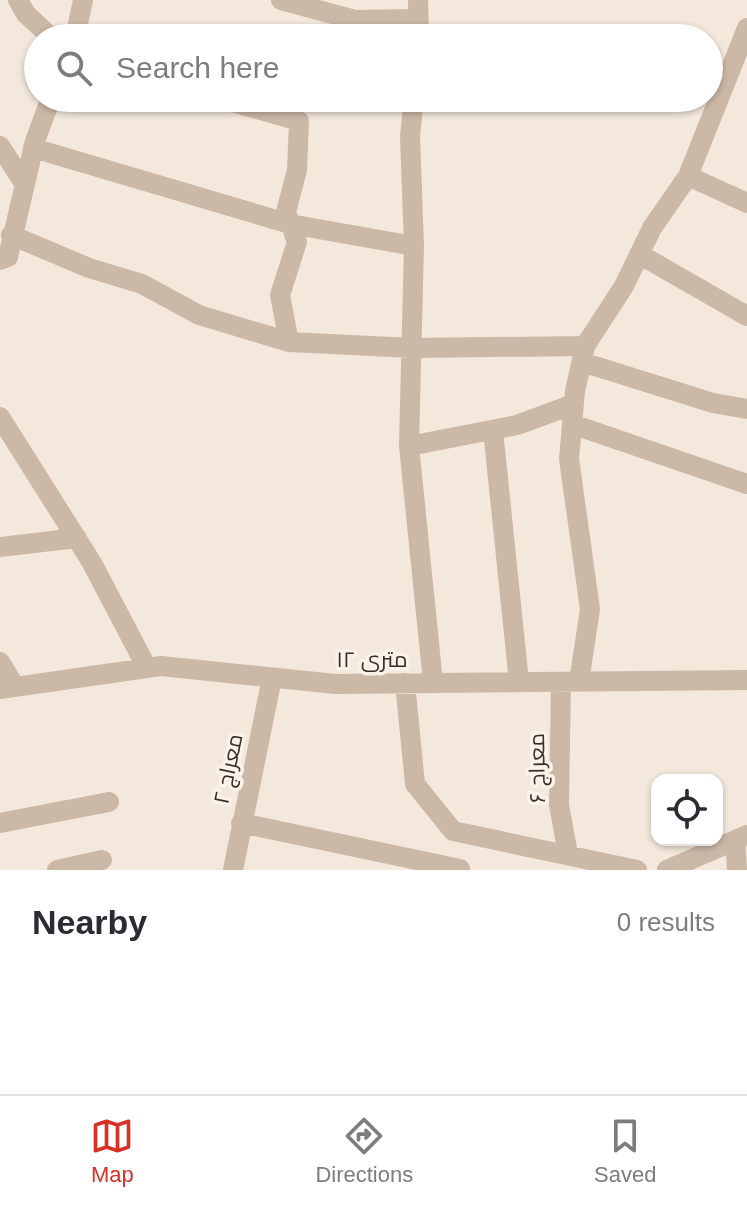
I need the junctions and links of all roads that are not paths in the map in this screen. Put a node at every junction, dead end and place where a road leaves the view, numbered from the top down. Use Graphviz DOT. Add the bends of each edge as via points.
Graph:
graph roads {
  1 [pos="18,0"];
  2 [pos="83,0"];
  3 [pos="281,0"];
  4 [pos="418,19"];
  5 [pos="37,24"];
  6 [pos="78,24"];
  7 [pos="747,28"];
  8 [pos="723,88"];
  9 [pos="46,112"];
  10 [pos="267,112"];
  11 [pos="413,112"];
  12 [pos="714,112"];
  13 [pos="0,146"];
  14 [pos="33,148"];
  15 [pos="688,176"];
  16 [pos="24,183"];
  17 [pos="747,203"];
  18 [pos="290,224"];
  19 [pos="414,246"];
  20 [pos="5,249"];
  21 [pos="639,254"];
  22 [pos="747,316"];
  23 [pos="289,342"];
  24 [pos="412,348"];
  25 [pos="584,354"];
  26 [pos="747,409"];
  27 [pos="573,414"];
  28 [pos="0,417"];
  29 [pos="493,430"];
  30 [pos="409,446"];
  31 [pos="747,484"];
  32 [pos="77,538"];
  33 [pos="0,547"];
  34 [pos="0,662"];
  35 [pos="147,668"];
  36 [pos="272,678"];
  37 [pos="747,680"];
  38 [pos="433,682"];
  39 [pos="519,682"];
  40 [pos="570,682"];
  41 [pos="405,683"];
  42 [pos="7,688"];
  43 [pos="109,802"];
  44 [pos="0,823"];
  45 [pos="241,823"];
  46 [pos="467,834"];
  47 [pos="741,838"];
  48 [pos="568,854"];
  49 [pos="102,860"];
  50 [pos="610,867"];
  51 [pos="460,869"];
  52 [pos="57,870"];
  53 [pos="233,870"];
  54 [pos="637,870"];
  55 [pos="667,870"];
  56 [pos="737,870"];
  1 -- 5 [label="street"];
  2 -- 6 [label="street"];
  3 -- 4 [label="street" via="355,20"];
  7 -- 8 [label="street"];
  9 -- 14 [label="street"];
  10 -- 18 [label="street" via="299,121 297,170 286,212"];
  11 -- 19 [label="street"];
  12 -- 15 [label="street"];
  13 -- 16 [label="street"];
  14 -- 16 [label="street"];
  14 -- 18 [label="street"];
  15 -- 17 [label="street"];
  15 -- 21 [label="street"];
  16 -- 20 [label="street"];
  18 -- 19 [label="street"];
  18 -- 23 [label="street" via="297,242 280,295"];
  19 -- 24 [label="street"];
  20 -- 23 [label="street" via="142,284 199,315"];
  21 -- 22 [label="street"];
  21 -- 25 [label="street"];
  23 -- 24 [label="street"];
  24 -- 25 [label="street"];
  24 -- 30 [label="street"];
  25 -- 26 [label="street" via="713,403"];
  25 -- 27 [label="street, معراج ۶"];
  27 -- 29 [label="street"];
  27 -- 31 [label="street"];
  27 -- 40 [label="street, معراج ۶" via="569,459 590,609"];
  28 -- 32 [label="street"];
  29 -- 30 [label="street"];
  29 -- 39 [label="street"];
  30 -- 38 [label="street"];
  32 -- 33 [label="street"];
  32 -- 35 [label="street"];
  34 -- 42 [label="street"];
  35 -- 36 [label="street, ۱۲ متری"];
  35 -- 42 [label="street, ۱۲ متری"];
  36 -- 41 [label="street, ۱۲ متری"];
  36 -- 45 [label="street, معراج ۲"];
  37 -- 40 [label="street, ۱۲ متری"];
  38 -- 39 [label="street, ۱۲ متری"];
  38 -- 41 [label="street, ۱۲ متری"];
  39 -- 40 [label="street, ۱۲ متری"];
  40 -- 48 [label="street, معراج ۶" via="559,805"];
  41 -- 46 [label="street" via="415,784 453,831"];
  43 -- 44 [label="street"];
  45 -- 51 [label="street"];
  45 -- 53 [label="street, معراج ۲"];
  46 -- 48 [label="street"];
  46 -- 51 [label="street"];
  47 -- 55 [label="street"];
  47 -- 56 [label="street"];
  48 -- 50 [label="street"];
  49 -- 52 [label="street"];
  50 -- 54 [label="street"];
}
